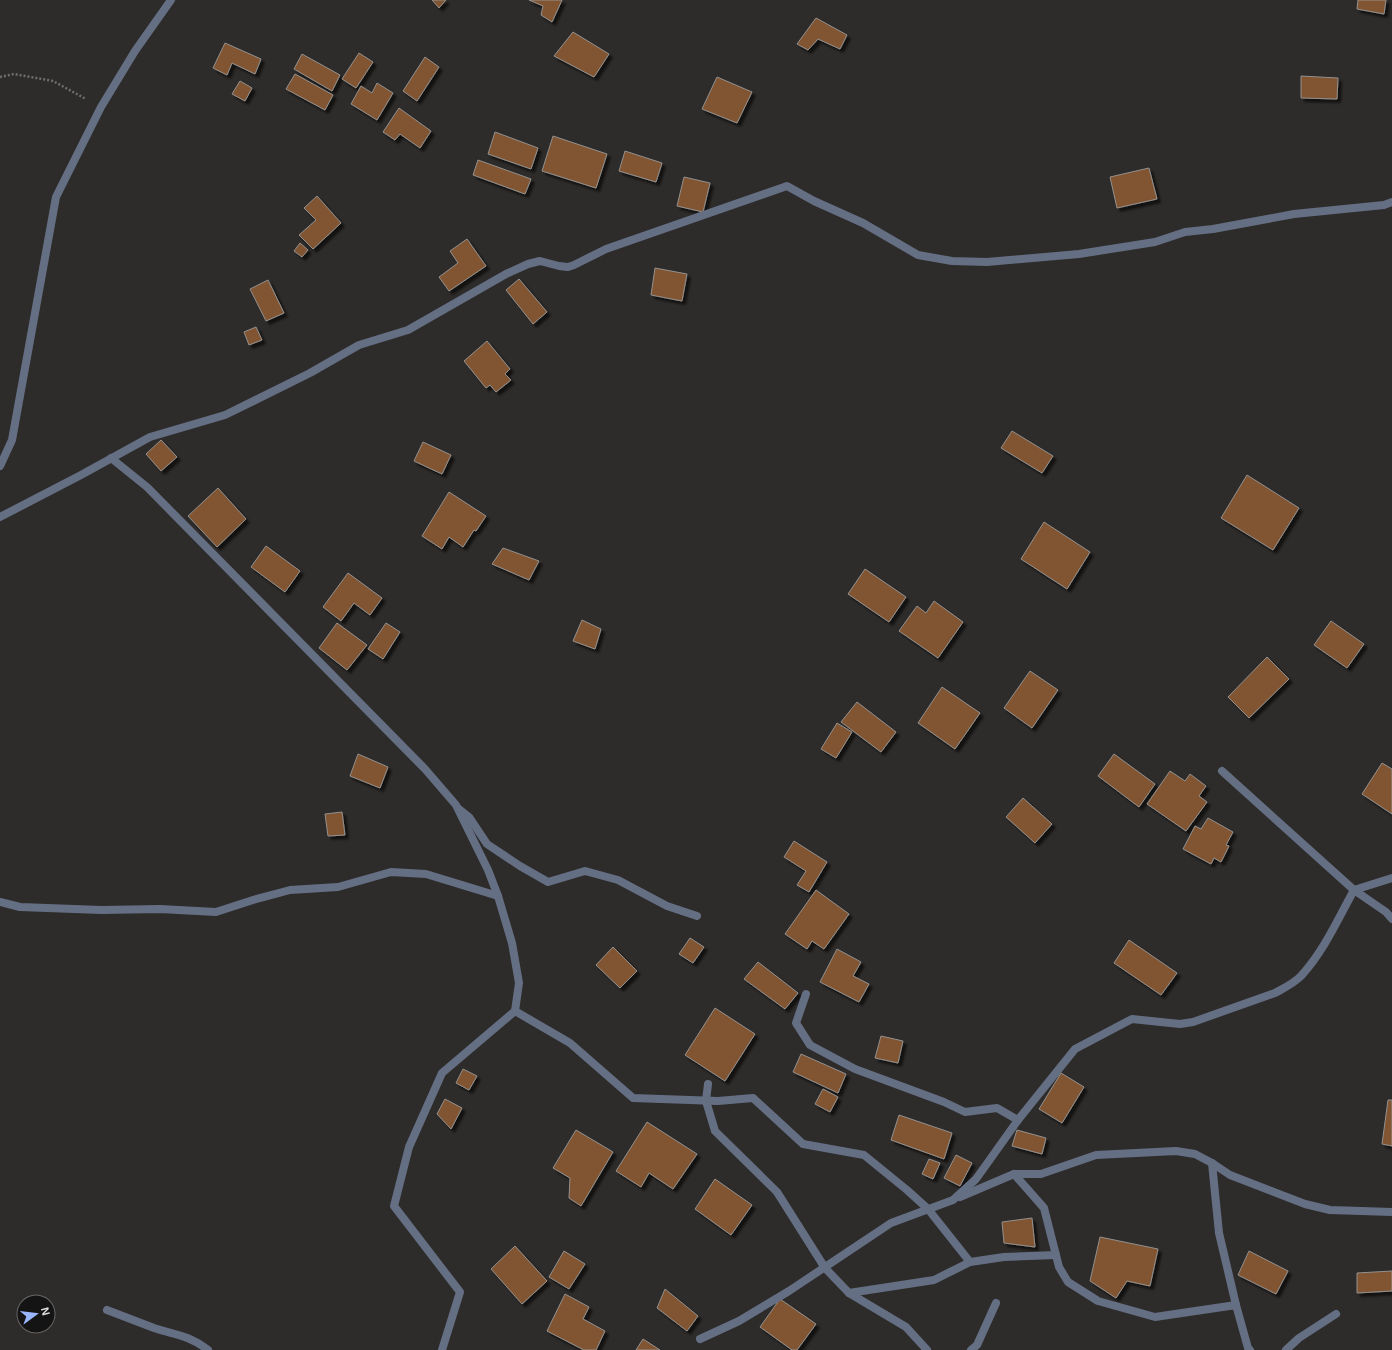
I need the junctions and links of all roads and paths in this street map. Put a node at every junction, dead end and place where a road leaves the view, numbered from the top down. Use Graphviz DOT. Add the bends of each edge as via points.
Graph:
graph roads {
  1 [pos="171,0"];
  2 [pos="0,77"];
  3 [pos="101,107"];
  4 [pos="1392,202"];
  5 [pos="111,458"];
  6 [pos="0,466"];
  7 [pos="0,517"];
  8 [pos="1222,771"];
  9 [pos="456,805"];
  10 [pos="1392,878"];
  11 [pos="1354,890"];
  12 [pos="498,896"];
  13 [pos="0,902"];
  14 [pos="697,916"];
  15 [pos="1392,919"];
  16 [pos="806,994"];
  17 [pos="515,1011"];
  18 [pos="708,1084"];
  19 [pos="706,1101"];
  20 [pos="1018,1120"];
  21 [pos="1212,1162"];
  22 [pos="1014,1174"];
  23 [pos="953,1200"];
  24 [pos="928,1210"];
  25 [pos="1392,1212"];
  26 [pos="1056,1255"];
  27 [pos="970,1262"];
  28 [pos="826,1268"];
  29 [pos="849,1293"];
  30 [pos="996,1303"];
  31 [pos="1236,1305"];
  32 [pos="108,1310"];
  33 [pos="1336,1314"];
  34 [pos="700,1340"];
  35 [pos="208,1350"];
  36 [pos="442,1350"];
  37 [pos="927,1350"];
  38 [pos="971,1350"];
  39 [pos="1250,1350"];
  40 [pos="1286,1350"];
  1 -- 3 [label="street" via="135,51"];
  2 -- 3 [label="path" via="14,74 53,81"];
  3 -- 6 [label="street" via="56,197 12,440"];
  4 -- 5 [label="street" via="1384,205 1294,214 1185,232 1154,242 1078,254 1016,260 952,261 918,255 863,223 786,186 606,249 568,267 540,261 528,264 408,330 359,345 310,373 225,415 150,437"];
  5 -- 7 [label="street"];
  5 -- 9 [label="street" via="147,487 425,769"];
  8 -- 11 [label="street"];
  9 -- 12 [label="street"];
  9 -- 14 [label="street" via="469,817 487,844 548,882 585,871 618,880 667,906"];
  10 -- 11 [label="street"];
  11 -- 15 [label="street"];
  11 -- 20 [label="street" via="1323,947 1300,976 1288,986 1193,1022 1180,1024 1132,1019 1075,1049"];
  12 -- 13 [label="street" via="426,874 391,872 338,887 290,890 216,912 20,907"];
  12 -- 17 [label="street" via="512,943 519,983"];
  16 -- 20 [label="street" via="796,1023 810,1045 855,1069 965,1112 997,1108"];
  17 -- 19 [label="street" via="570,1043 633,1098"];
  17 -- 36 [label="street" via="442,1073 409,1147 394,1206 460,1292"];
  18 -- 19 [label="street"];
  19 -- 24 [label="street" via="753,1098 803,1144 864,1155"];
  19 -- 28 [label="street" via="715,1131 777,1192"];
  20 -- 23 [label="street" via="976,1180"];
  21 -- 22 [label="street" via="1195,1154 1176,1151 1096,1155 1041,1174"];
  21 -- 25 [label="street" via="1230,1175 1305,1204 1330,1210"];
  21 -- 31 [label="street" via="1219,1233"];
  22 -- 23 [label="street"];
  22 -- 26 [label="street" via="1044,1208"];
  23 -- 24 [label="street"];
  24 -- 27 [label="street"];
  24 -- 28 [label="street" via="891,1223"];
  26 -- 27 [label="street" via="1004,1257"];
  26 -- 31 [label="street" via="1059,1267 1068,1282 1098,1301 1155,1317"];
  27 -- 29 [label="street" via="934,1280"];
  28 -- 29 [label="street"];
  28 -- 34 [label="street" via="739,1321"];
  29 -- 37 [label="street" via="906,1327"];
  30 -- 38 [label="street" via="976,1346"];
  31 -- 39 [label="street"];
  32 -- 35 [label="street" via="155,1328 182,1335"];
  33 -- 40 [label="street" via="1299,1338"];
}
